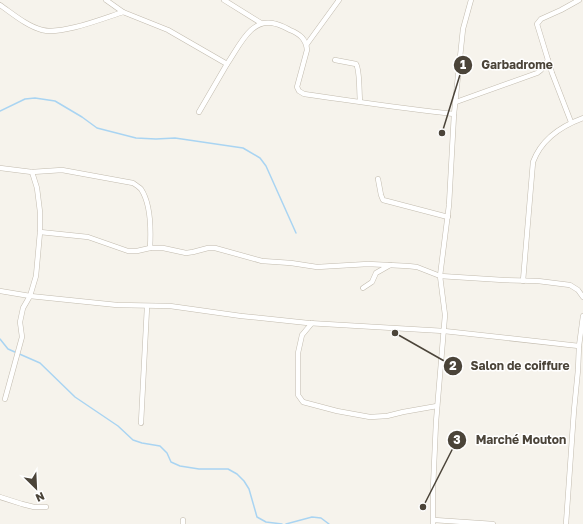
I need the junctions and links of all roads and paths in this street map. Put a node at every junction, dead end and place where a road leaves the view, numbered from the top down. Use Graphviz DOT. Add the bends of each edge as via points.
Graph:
graph roads {
  1 [pos="224,0"];
  2 [pos="340,0"];
  3 [pos="471,0"];
  4 [pos="580,0"];
  5 [pos="109,1"];
  6 [pos="0,5"];
  7 [pos="123,12"];
  8 [pos="261,23"];
  9 [pos="306,44"];
  10 [pos="335,60"];
  11 [pos="548,60"];
  12 [pos="228,64"];
  13 [pos="360,101"];
  14 [pos="456,102"];
  15 [pos="199,112"];
  16 [pos="454,114"];
  17 [pos="583,118"];
  18 [pos="572,122"];
  19 [pos="0,168"];
  20 [pos="32,172"];
  21 [pos="378,179"];
  22 [pos="448,217"];
  23 [pos="40,232"];
  24 [pos="150,248"];
  25 [pos="390,265"];
  26 [pos="440,276"];
  27 [pos="524,281"];
  28 [pos="363,288"];
  29 [pos="0,291"];
  30 [pos="30,296"];
  31 [pos="583,297"];
  32 [pos="147,306"];
  33 [pos="583,316"];
  34 [pos="312,323"];
  35 [pos="444,331"];
  36 [pos="579,346"];
  37 [pos="5,399"];
  38 [pos="437,406"];
  39 [pos="141,423"];
  40 [pos="0,497"];
  41 [pos="46,507"];
  42 [pos="433,522"];
  43 [pos="493,524"];
  44 [pos="566,524"];
  1 -- 8 [label="street"];
  2 -- 9 [label="street"];
  3 -- 14 [label="street" via="463,29"];
  4 -- 11 [label="street" via="538,20"];
  5 -- 7 [label="street"];
  6 -- 7 [label="street" via="24,22 42,30 54,31"];
  7 -- 12 [label="street" via="168,30"];
  8 -- 9 [label="street" via="276,24 299,34"];
  8 -- 12 [label="street" via="250,30"];
  9 -- 13 [label="street" via="307,50 297,87 299,91 304,94"];
  10 -- 13 [label="street" via="358,66"];
  11 -- 14 [label="street" via="536,73"];
  11 -- 18 [label="street"];
  12 -- 15 [label="street"];
  13 -- 16 [label="street" via="409,110"];
  14 -- 16 [label="street"];
  16 -- 22 [label="street"];
  17 -- 18 [label="street"];
  18 -- 27 [label="street" via="557,131 540,147 533,162"];
  19 -- 20 [label="street"];
  20 -- 23 [label="street" via="40,212"];
  20 -- 24 [label="street" via="62,170 133,183 145,199 151,230"];
  21 -- 22 [label="street" via="383,200"];
  22 -- 26 [label="street"];
  23 -- 24 [label="street" via="88,237 128,251"];
  23 -- 30 [label="street" via="36,276"];
  24 -- 25 [label="street" via="186,253 215,248 262,261 317,267"];
  25 -- 26 [label="street" via="417,267"];
  25 -- 28 [label="street" via="376,273 372,282"];
  26 -- 27 [label="street"];
  26 -- 35 [label="street" via="445,315"];
  27 -- 31 [label="street" via="570,285"];
  29 -- 30 [label="street"];
  30 -- 32 [label="street"];
  30 -- 37 [label="street" via="23,308 20,322 22,337"];
  32 -- 34 [label="street" via="170,306"];
  32 -- 39 [label="street"];
  33 -- 36 [label="street"];
  34 -- 35 [label="street"];
  34 -- 38 [label="street" via="302,335 298,353 298,395 303,402 370,417"];
  35 -- 36 [label="street"];
  35 -- 38 [label="street"];
  36 -- 44 [label="street"];
  38 -- 42 [label="street"];
  40 -- 41 [label="street" via="34,507"];
  42 -- 43 [label="street"];
}
